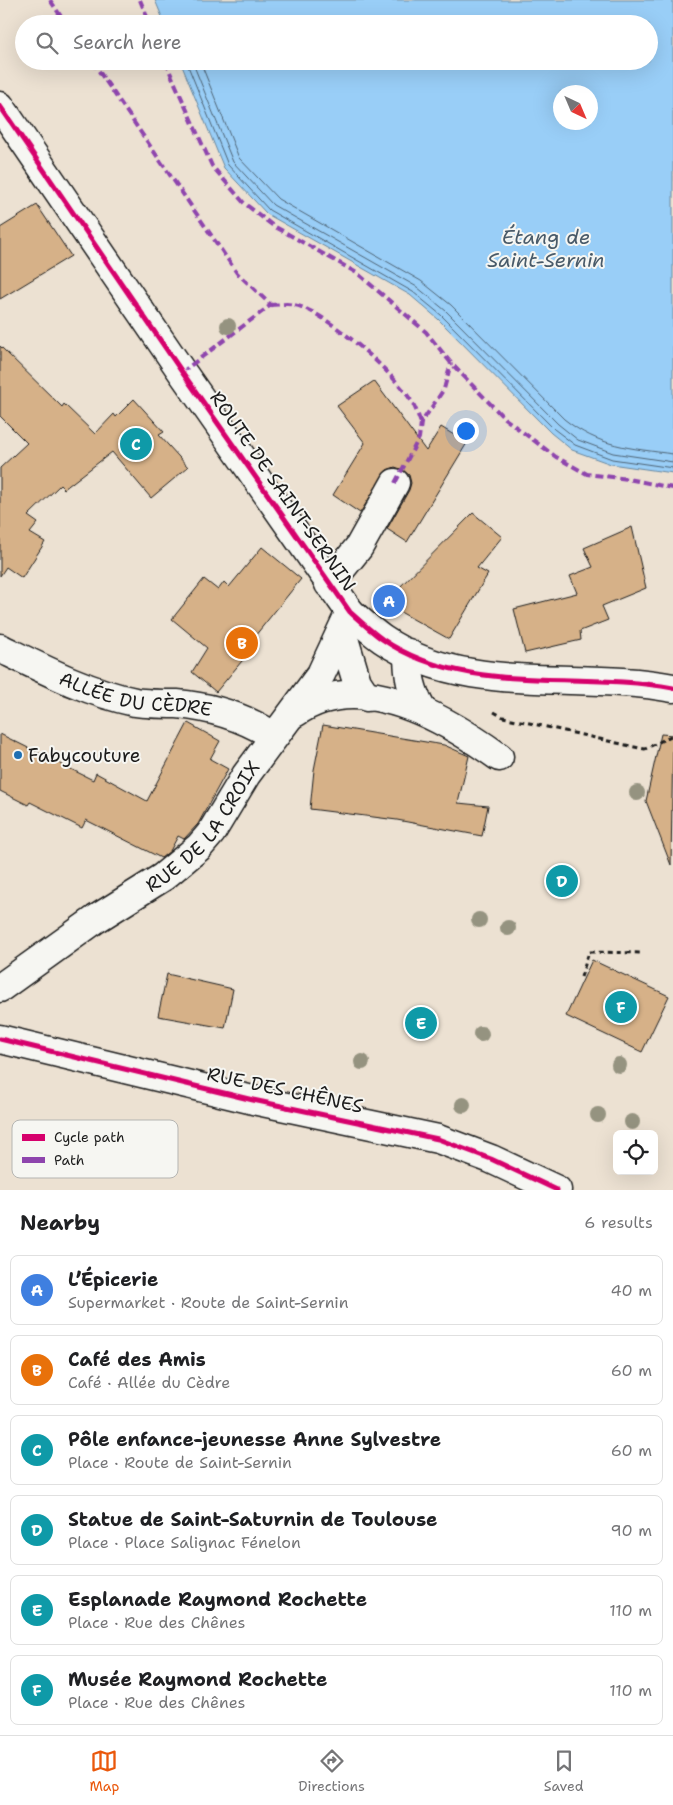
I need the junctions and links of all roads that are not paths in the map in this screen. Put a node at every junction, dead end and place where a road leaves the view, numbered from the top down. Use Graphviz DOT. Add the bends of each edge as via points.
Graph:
graph roads {
  1 [pos="0,106"];
  2 [pos="395,483"];
  3 [pos="328,584"];
  4 [pos="346,622"];
  5 [pos="0,648"];
  6 [pos="408,653"];
  7 [pos="673,688"];
  8 [pos="367,697"];
  9 [pos="422,710"];
  10 [pos="282,726"];
  11 [pos="499,757"];
  12 [pos="0,988"];
  13 [pos="0,1039"];
  14 [pos="557,1190"];
  1 -- 3 [label="street, ROUTE DE SAINT-SERNIN"];
  2 -- 3 [label="street" via="359,547"];
  3 -- 4 [label="street, ROUTE DE SAINT-SERNIN"];
  4 -- 6 [label="street, ROUTE DE SAINT-SERNIN"];
  4 -- 8 [label="street, ROUTE DE SAINT-SERNIN" via="357,682"];
  4 -- 10 [label="street, RUE DE LA CROIX" via="321,674"];
  5 -- 10 [label="street, ALLÉE DU CÈDRE" via="63,679 104,694 136,702 223,712 250,721"];
  6 -- 7 [label="street, ROUTE DE SAINT-SERNIN" via="442,666 486,675 627,682"];
  6 -- 9 [label="street" via="412,694"];
  8 -- 9 [label="street"];
  8 -- 10 [label="street" via="328,697 310,702"];
  9 -- 11 [label="street" via="467,734"];
  10 -- 12 [label="street, RUE DE LA CROIX" via="246,775 210,833 184,861"];
  13 -- 14 [label="street, RUE DES CHÊNES" via="253,1100 438,1138 491,1158"];
}
